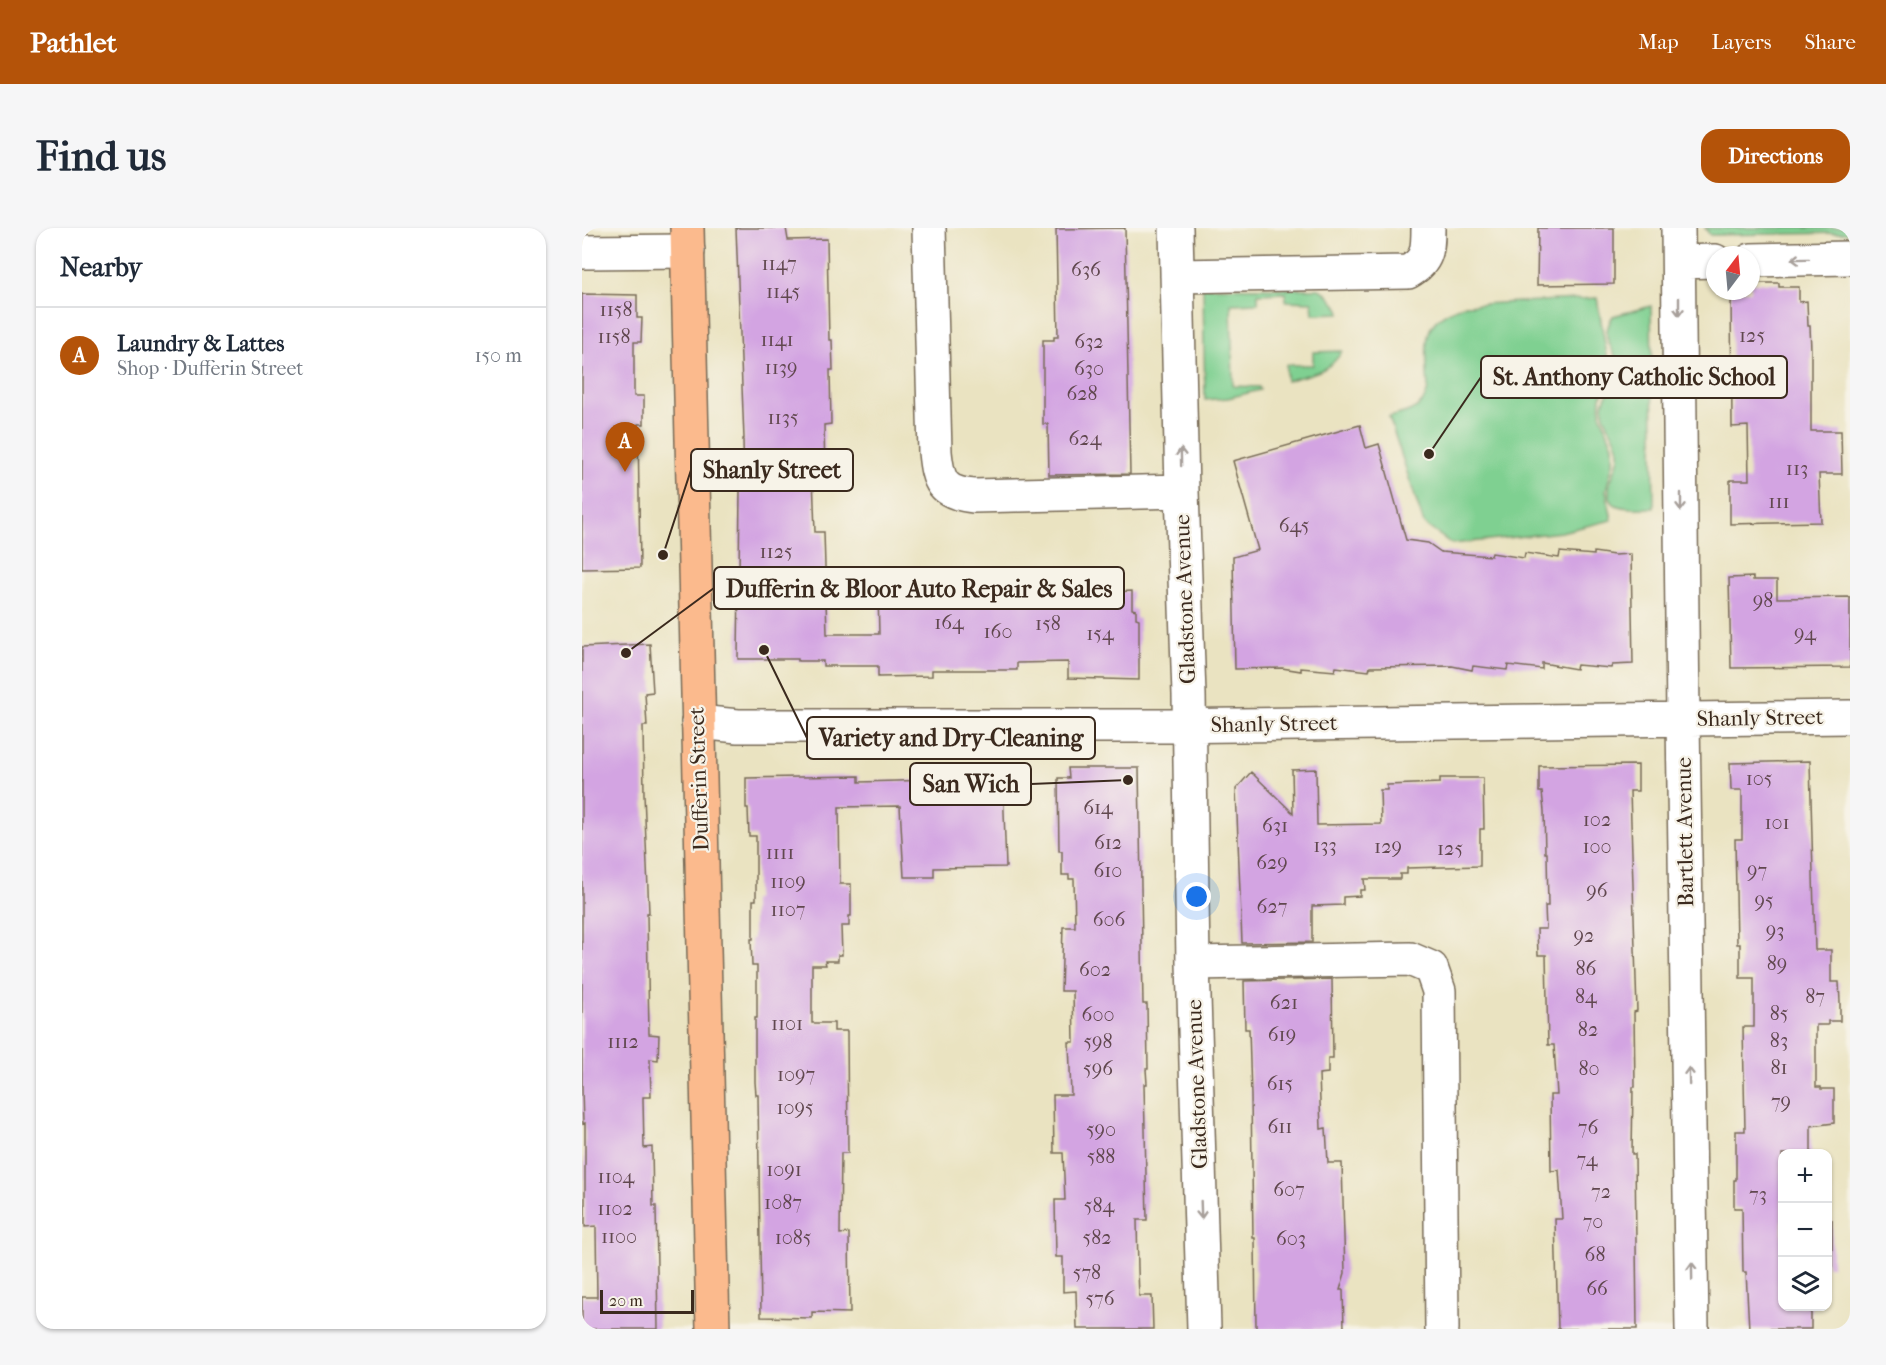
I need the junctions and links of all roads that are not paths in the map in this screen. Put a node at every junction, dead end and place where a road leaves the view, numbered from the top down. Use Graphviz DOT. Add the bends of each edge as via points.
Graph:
graph roads {
  1 [pos="929,228"];
  2 [pos="1176,228"];
  3 [pos="1428,228"];
  4 [pos="1678,228"];
  5 [pos="687,239"];
  6 [pos="582,252"];
  7 [pos="1850,258"];
  8 [pos="1760,260"];
  9 [pos="1706,261"];
  10 [pos="1679,262"];
  11 [pos="1177,276"];
  12 [pos="1182,491"];
  13 [pos="1850,717"];
  14 [pos="1683,719"];
  15 [pos="698,722"];
  16 [pos="1189,725"];
  17 [pos="1193,963"];
  18 [pos="712,1329"];
  19 [pos="1204,1329"];
  20 [pos="1442,1329"];
  21 [pos="1692,1329"];
  1 -- 12 [label="street" via="935,452 937,474 945,487 975,496"];
  2 -- 11 [label="street, Gladstone Avenue"];
  3 -- 11 [label="street" via="1425,257 1408,272"];
  4 -- 10 [label="street, Bartlett Avenue"];
  5 -- 6 [label="street"];
  5 -- 15 [label="main road, Dufferin Street"];
  7 -- 8 [label="street, one-way"];
  9 -- 10 [label="street"];
  10 -- 14 [label="street, Bartlett Avenue, one-way"];
  12 -- 11 [label="street, Gladstone Avenue, one-way"];
  12 -- 16 [label="street, Gladstone Avenue"];
  13 -- 14 [label="street, Shanly Street"];
  14 -- 16 [label="street, Shanly Street"];
  21 -- 14 [label="street, Bartlett Avenue, one-way"];
  15 -- 16 [label="street, Shanly Street" via="738,726"];
  15 -- 18 [label="main road, Dufferin Street"];
  16 -- 17 [label="street, Gladstone Avenue"];
  17 -- 19 [label="street, Gladstone Avenue, one-way"];
  17 -- 20 [label="street" via="1410,959 1431,968 1439,991"];
}
